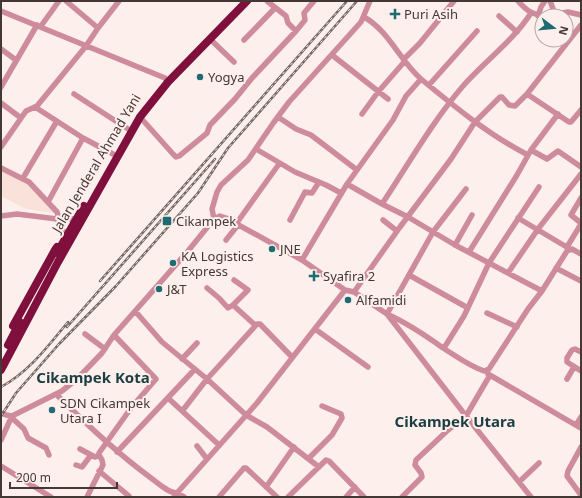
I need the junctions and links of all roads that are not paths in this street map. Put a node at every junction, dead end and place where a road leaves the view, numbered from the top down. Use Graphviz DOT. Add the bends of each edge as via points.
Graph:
graph roads {
  1 [pos="60,1"];
  2 [pos="66,1"];
  3 [pos="118,1"];
  4 [pos="241,1"];
  5 [pos="247,1"];
  6 [pos="267,1"];
  7 [pos="314,1"];
  8 [pos="370,1"];
  9 [pos="454,1"];
  10 [pos="518,1"];
  11 [pos="275,8"];
  12 [pos="1,11"];
  13 [pos="531,13"];
  14 [pos="534,14"];
  15 [pos="498,16"];
  16 [pos="364,17"];
  17 [pos="581,25"];
  18 [pos="39,26"];
  19 [pos="98,28"];
  20 [pos="296,31"];
  21 [pos="477,32"];
  22 [pos="517,32"];
  23 [pos="210,39"];
  24 [pos="244,40"];
  25 [pos="86,46"];
  26 [pos="1,49"];
  27 [pos="332,56"];
  28 [pos="16,60"];
  29 [pos="404,60"];
  30 [pos="234,62"];
  31 [pos="421,79"];
  32 [pos="166,80"];
  33 [pos="429,85"];
  34 [pos="1,87"];
  35 [pos="378,92"];
  36 [pos="74,94"];
  37 [pos="527,94"];
  38 [pos="388,99"];
  39 [pos="450,102"];
  40 [pos="1,103"];
  41 [pos="35,107"];
  42 [pos="581,110"];
  43 [pos="362,114"];
  44 [pos="558,114"];
  45 [pos="140,117"];
  46 [pos="278,117"];
  47 [pos="21,118"];
  48 [pos="57,121"];
  49 [pos="475,122"];
  50 [pos="128,128"];
  51 [pos="83,138"];
  52 [pos="1,148"];
  53 [pos="256,149"];
  54 [pos="529,152"];
  55 [pos="113,154"];
  56 [pos="279,164"];
  57 [pos="581,167"];
  58 [pos="1,168"];
  59 [pos="357,170"];
  60 [pos="581,174"];
  61 [pos="23,178"];
  62 [pos="319,182"];
  63 [pos="347,184"];
  64 [pos="539,187"];
  65 [pos="466,189"];
  66 [pos="341,194"];
  67 [pos="581,198"];
  68 [pos="48,202"];
  69 [pos="382,204"];
  70 [pos="472,215"];
  71 [pos="1,216"];
  72 [pos="408,217"];
  73 [pos="518,218"];
  74 [pos="57,219"];
  75 [pos="76,219"];
  76 [pos="214,220"];
  77 [pos="290,220"];
  78 [pos="383,220"];
  79 [pos="581,224"];
  80 [pos="237,225"];
  81 [pos="538,229"];
  82 [pos="397,231"];
  83 [pos="433,232"];
  84 [pos="68,238"];
  85 [pos="226,240"];
  86 [pos="454,245"];
  87 [pos="568,248"];
  88 [pos="469,252"];
  89 [pos="581,254"];
  90 [pos="57,259"];
  91 [pos="302,260"];
  92 [pos="489,263"];
  93 [pos="556,268"];
  94 [pos="508,273"];
  95 [pos="409,275"];
  96 [pos="234,280"];
  97 [pos="581,281"];
  98 [pos="207,288"];
  99 [pos="345,290"];
  100 [pos="542,291"];
  101 [pos="354,292"];
  102 [pos="234,305"];
  103 [pos="468,308"];
  104 [pos="135,311"];
  105 [pos="487,312"];
  106 [pos="387,314"];
  107 [pos="255,325"];
  108 [pos="516,327"];
  109 [pos="315,329"];
  110 [pos="85,334"];
  111 [pos="114,335"];
  112 [pos="196,343"];
  113 [pos="1,348"];
  114 [pos="444,348"];
  115 [pos="105,349"];
  116 [pos="581,352"];
  117 [pos="292,357"];
  118 [pos="1,358"];
  119 [pos="182,359"];
  120 [pos="368,367"];
  121 [pos="574,367"];
  122 [pos="195,368"];
  123 [pos="1,370"];
  124 [pos="581,371"];
  125 [pos="488,373"];
  126 [pos="1,374"];
  127 [pos="207,379"];
  128 [pos="567,379"];
  129 [pos="56,394"];
  130 [pos="168,398"];
  131 [pos="322,406"];
  132 [pos="183,410"];
  133 [pos="1,413"];
  134 [pos="246,415"];
  135 [pos="466,416"];
  136 [pos="12,417"];
  137 [pos="581,417"];
  138 [pos="578,427"];
  139 [pos="1,440"];
  140 [pos="106,442"];
  141 [pos="219,445"];
  142 [pos="197,446"];
  143 [pos="294,447"];
  144 [pos="581,447"];
  145 [pos="80,449"];
  146 [pos="117,452"];
  147 [pos="49,455"];
  148 [pos="91,455"];
  149 [pos="98,455"];
  150 [pos="309,458"];
  151 [pos="207,459"];
  152 [pos="539,463"];
  153 [pos="76,464"];
  154 [pos="1,466"];
  155 [pos="319,466"];
  156 [pos="99,472"];
  157 [pos="519,482"];
  158 [pos="266,486"];
  159 [pos="355,487"];
  160 [pos="41,495"];
  161 [pos="176,495"];
  162 [pos="581,495"];
  163 [pos="130,496"];
  164 [pos="51,497"];
  165 [pos="87,497"];
  166 [pos="184,497"];
  167 [pos="219,497"];
  168 [pos="277,497"];
  169 [pos="288,497"];
  170 [pos="346,497"];
  171 [pos="364,497"];
  172 [pos="402,497"];
  173 [pos="531,497"];
  1 -- 18 [label="street"];
  2 -- 19 [label="street"];
  3 -- 19 [label="street"];
  4 -- 32 [label="highway, Jalan Jenderal Ahmad Yani"];
  5 -- 23 [label="highway, Jalan Jenderal Ahmad Yani"];
  6 -- 11 [label="street"];
  7 -- 20 [label="street" via="304,13 305,20"];
  8 -- 16 [label="street"];
  9 -- 29 [label="street"];
  10 -- 13 [label="street"];
  11 -- 20 [label="street" via="286,16 288,23"];
  11 -- 24 [label="street"];
  12 -- 18 [label="street"];
  13 -- 14 [label="street"];
  13 -- 22 [label="street"];
  15 -- 22 [label="street"];
  16 -- 27 [label="street"];
  16 -- 29 [label="street" via="382,32"];
  17 -- 37 [label="street"];
  18 -- 25 [label="street"];
  18 -- 28 [label="street"];
  19 -- 25 [label="street"];
  20 -- 45 [label="street" via="210,124 207,133 179,156 173,154"];
  21 -- 33 [label="street"];
  22 -- 39 [label="street"];
  23 -- 30 [label="street"];
  23 -- 32 [label="highway, Jalan Jenderal Ahmad Yani"];
  25 -- 32 [label="street"];
  25 -- 41 [label="street"];
  26 -- 28 [label="street"];
  27 -- 35 [label="street"];
  27 -- 46 [label="street"];
  28 -- 34 [label="street"];
  29 -- 31 [label="street"];
  29 -- 35 [label="street"];
  31 -- 33 [label="street"];
  31 -- 59 [label="street" via="406,96"];
  32 -- 45 [label="highway, Jalan Jenderal Ahmad Yani"];
  32 -- 50 [label="highway, Jalan Jenderal Ahmad Yani" via="141,107"];
  33 -- 39 [label="street"];
  35 -- 38 [label="street"];
  35 -- 43 [label="street"];
  36 -- 50 [label="street"];
  37 -- 44 [label="street"];
  37 -- 49 [label="street" via="513,106 500,97"];
  39 -- 49 [label="street"];
  39 -- 69 [label="street"];
  40 -- 47 [label="street"];
  41 -- 47 [label="street"];
  41 -- 48 [label="street"];
  42 -- 44 [label="street" via="571,122"];
  44 -- 54 [label="street"];
  45 -- 84 [label="highway, Jalan Jenderal Ahmad Yani"];
  46 -- 53 [label="street"];
  46 -- 59 [label="street" via="311,135"];
  47 -- 52 [label="street"];
  48 -- 51 [label="street"];
  48 -- 61 [label="street"];
  49 -- 54 [label="street" via="507,144"];
  49 -- 72 [label="street"];
  50 -- 55 [label="highway, Jalan Jenderal Ahmad Yani"];
  51 -- 55 [label="street"];
  51 -- 68 [label="street"];
  53 -- 56 [label="street"];
  53 -- 76 [label="street" via="217,192 212,209"];
  54 -- 57 [label="street" via="547,160 558,150"];
  54 -- 88 [label="street"];
  55 -- 75 [label="highway, Jalan Jenderal Ahmad Yani"];
  56 -- 62 [label="street"];
  56 -- 80 [label="street"];
  58 -- 61 [label="street"];
  59 -- 63 [label="street"];
  60 -- 81 [label="street"];
  61 -- 68 [label="street"];
  62 -- 66 [label="street"];
  62 -- 77 [label="street" via="312,193 305,192"];
  63 -- 66 [label="street"];
  63 -- 69 [label="street"];
  64 -- 73 [label="street"];
  65 -- 83 [label="street"];
  66 -- 91 [label="street"];
  67 -- 79 [label="street" via="571,215"];
  68 -- 74 [label="street" via="57,212"];
  69 -- 72 [label="street"];
  70 -- 86 [label="street"];
  71 -- 74 [label="street" via="17,214"];
  72 -- 82 [label="street"];
  72 -- 83 [label="street"];
  73 -- 81 [label="street"];
  73 -- 92 [label="street"];
  74 -- 75 [label="street"];
  74 -- 84 [label="street"];
  75 -- 84 [label="highway, Jalan Jenderal Ahmad Yani"];
  76 -- 80 [label="street" via="220,216"];
  76 -- 104 [label="street"];
  78 -- 82 [label="street"];
  79 -- 87 [label="street"];
  80 -- 85 [label="street"];
  80 -- 91 [label="street"];
  81 -- 87 [label="street"];
  81 -- 94 [label="street"];
  82 -- 101 [label="street"];
  83 -- 86 [label="street"];
  83 -- 95 [label="street"];
  84 -- 90 [label="highway, Jalan Jenderal Ahmad Yani"];
  84 -- 90 [label="highway, Jalan Jenderal Ahmad Yani"];
  84 -- 113 [label="highway" via="55,250"];
  84 -- 126 [label="highway" via="59,267"];
  86 -- 88 [label="street"];
  87 -- 89 [label="street"];
  87 -- 93 [label="street"];
  88 -- 92 [label="street"];
  90 -- 118 [label="highway, Jalan Jenderal Ahmad Yani"];
  90 -- 123 [label="highway"];
  91 -- 99 [label="street"];
  92 -- 94 [label="street"];
  92 -- 103 [label="street"];
  93 -- 97 [label="street"];
  93 -- 100 [label="street"];
  94 -- 100 [label="street"];
  95 -- 103 [label="street"];
  95 -- 106 [label="street"];
  96 -- 102 [label="street" via="248,290"];
  98 -- 102 [label="street" via="228,308"];
  99 -- 101 [label="street"];
  99 -- 109 [label="street"];
  100 -- 108 [label="street"];
  101 -- 106 [label="street"];
  102 -- 107 [label="street"];
  103 -- 114 [label="street"];
  104 -- 111 [label="street"];
  104 -- 119 [label="street" via="162,342"];
  105 -- 108 [label="street"];
  106 -- 114 [label="street" via="406,323"];
  106 -- 135 [label="street"];
  107 -- 117 [label="street" via="260,324"];
  107 -- 127 [label="street"];
  108 -- 125 [label="street"];
  109 -- 117 [label="street"];
  109 -- 120 [label="street"];
  110 -- 115 [label="street"];
  111 -- 115 [label="street"];
  111 -- 140 [label="street" via="156,379"];
  112 -- 119 [label="street"];
  114 -- 125 [label="street"];
  115 -- 129 [label="street" via="68,386"];
  116 -- 121 [label="street" via="574,348 567,358 567,362"];
  117 -- 134 [label="street"];
  119 -- 122 [label="street"];
  121 -- 124 [label="street"];
  121 -- 128 [label="street"];
  122 -- 127 [label="street"];
  122 -- 130 [label="street"];
  125 -- 135 [label="street"];
  125 -- 138 [label="street"];
  127 -- 132 [label="street"];
  127 -- 134 [label="street"];
  129 -- 136 [label="street"];
  129 -- 140 [label="street"];
  130 -- 132 [label="street"];
  130 -- 146 [label="street"];
  131 -- 150 [label="street" via="341,414 342,418 332,435"];
  132 -- 141 [label="street"];
  133 -- 136 [label="street"];
  134 -- 141 [label="street"];
  134 -- 143 [label="street"];
  135 -- 157 [label="street"];
  135 -- 172 [label="street" via="416,460 415,465 422,473 422,477"];
  136 -- 139 [label="street"];
  136 -- 147 [label="street" via="28,438 46,448"];
  137 -- 138 [label="street"];
  140 -- 146 [label="street"];
  140 -- 149 [label="street"];
  141 -- 151 [label="street"];
  142 -- 151 [label="street"];
  143 -- 150 [label="street"];
  143 -- 158 [label="street"];
  144 -- 162 [label="street" via="567,476"];
  145 -- 148 [label="street"];
  146 -- 161 [label="street"];
  148 -- 149 [label="street"];
  148 -- 153 [label="street" via="82,467"];
  149 -- 156 [label="street" via="103,463"];
  150 -- 155 [label="street"];
  151 -- 161 [label="street"];
  152 -- 157 [label="street"];
  154 -- 160 [label="street"];
  155 -- 159 [label="street" via="325,460 329,461"];
  155 -- 169 [label="street"];
  156 -- 163 [label="street"];
  156 -- 165 [label="street"];
  157 -- 173 [label="street"];
  158 -- 167 [label="street" via="244,468"];
  158 -- 168 [label="street"];
  159 -- 170 [label="street"];
  159 -- 171 [label="street"];
  160 -- 164 [label="street"];
  161 -- 166 [label="street"];
}
